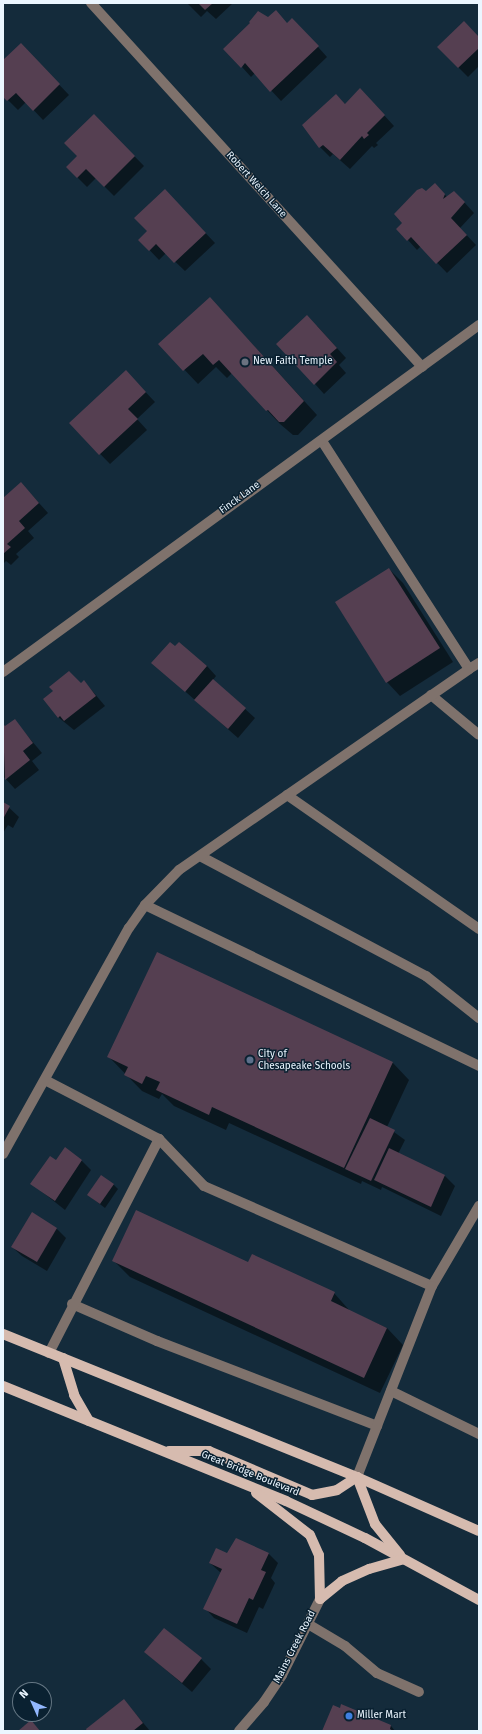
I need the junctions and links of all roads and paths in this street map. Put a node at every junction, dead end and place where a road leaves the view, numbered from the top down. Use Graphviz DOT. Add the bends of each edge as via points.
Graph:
graph roads {
  1 [pos="91,3"];
  2 [pos="479,325"];
  3 [pos="422,366"];
  4 [pos="322,441"];
  5 [pos="479,664"];
  6 [pos="469,668"];
  7 [pos="3,672"];
  8 [pos="431,694"];
  9 [pos="479,735"];
  10 [pos="287,795"];
  11 [pos="200,856"];
  12 [pos="145,904"];
  13 [pos="479,929"];
  14 [pos="479,1018"];
  15 [pos="479,1066"];
  16 [pos="45,1080"];
  17 [pos="159,1139"];
  18 [pos="3,1154"];
  19 [pos="479,1206"];
  20 [pos="432,1286"];
  21 [pos="72,1304"];
  22 [pos="3,1334"];
  23 [pos="49,1352"];
  24 [pos="63,1358"];
  25 [pos="3,1386"];
  26 [pos="391,1391"];
  27 [pos="89,1421"];
  28 [pos="377,1426"];
  29 [pos="479,1434"];
  30 [pos="162,1451"];
  31 [pos="357,1477"];
  32 [pos="244,1484"];
  33 [pos="479,1531"];
  34 [pos="403,1559"];
  35 [pos="320,1599"];
  36 [pos="479,1600"];
  37 [pos="308,1624"];
  38 [pos="419,1692"];
  39 [pos="238,1731"];
  1 -- 3 [label="street, Robert Welch Lane"];
  2 -- 3 [label="street, Finck Lane"];
  3 -- 4 [label="street, Finck Lane"];
  4 -- 6 [label="street"];
  4 -- 7 [label="street, Finck Lane" via="245,494"];
  5 -- 6 [label="street"];
  6 -- 8 [label="street"];
  8 -- 9 [label="street"];
  8 -- 10 [label="street"];
  10 -- 11 [label="street"];
  10 -- 13 [label="street"];
  11 -- 12 [label="street" via="179,870"];
  11 -- 14 [label="street" via="426,976"];
  12 -- 15 [label="street"];
  12 -- 16 [label="street" via="129,928"];
  16 -- 17 [label="street"];
  16 -- 18 [label="street"];
  17 -- 20 [label="street" via="204,1186"];
  17 -- 21 [label="street"];
  19 -- 20 [label="street"];
  20 -- 26 [label="street"];
  21 -- 23 [label="street"];
  21 -- 28 [label="street" via="157,1341"];
  22 -- 23 [label="main road"];
  23 -- 24 [label="main road"];
  24 -- 27 [label="main road" via="74,1395"];
  24 -- 31 [label="main road"];
  25 -- 27 [label="main road, Great Bridge Boulevard"];
  26 -- 28 [label="street"];
  26 -- 29 [label="street"];
  27 -- 30 [label="main road, Great Bridge Boulevard"];
  28 -- 31 [label="street"];
  30 -- 31 [label="main road" via="208,1451 312,1495 337,1490"];
  30 -- 32 [label="main road, Great Bridge Boulevard"];
  31 -- 33 [label="main road"];
  31 -- 34 [label="main road" via="375,1524"];
  32 -- 34 [label="main road, Great Bridge Boulevard" via="286,1501"];
  32 -- 35 [label="main road" via="310,1535 319,1555"];
  34 -- 35 [label="main road" via="369,1569 342,1581"];
  34 -- 36 [label="main road, Great Bridge Boulevard"];
  35 -- 37 [label="street, Mains Creek Road"];
  37 -- 38 [label="street" via="345,1646 376,1673"];
  37 -- 39 [label="street, Mains Creek Road" via="282,1675"];
}
